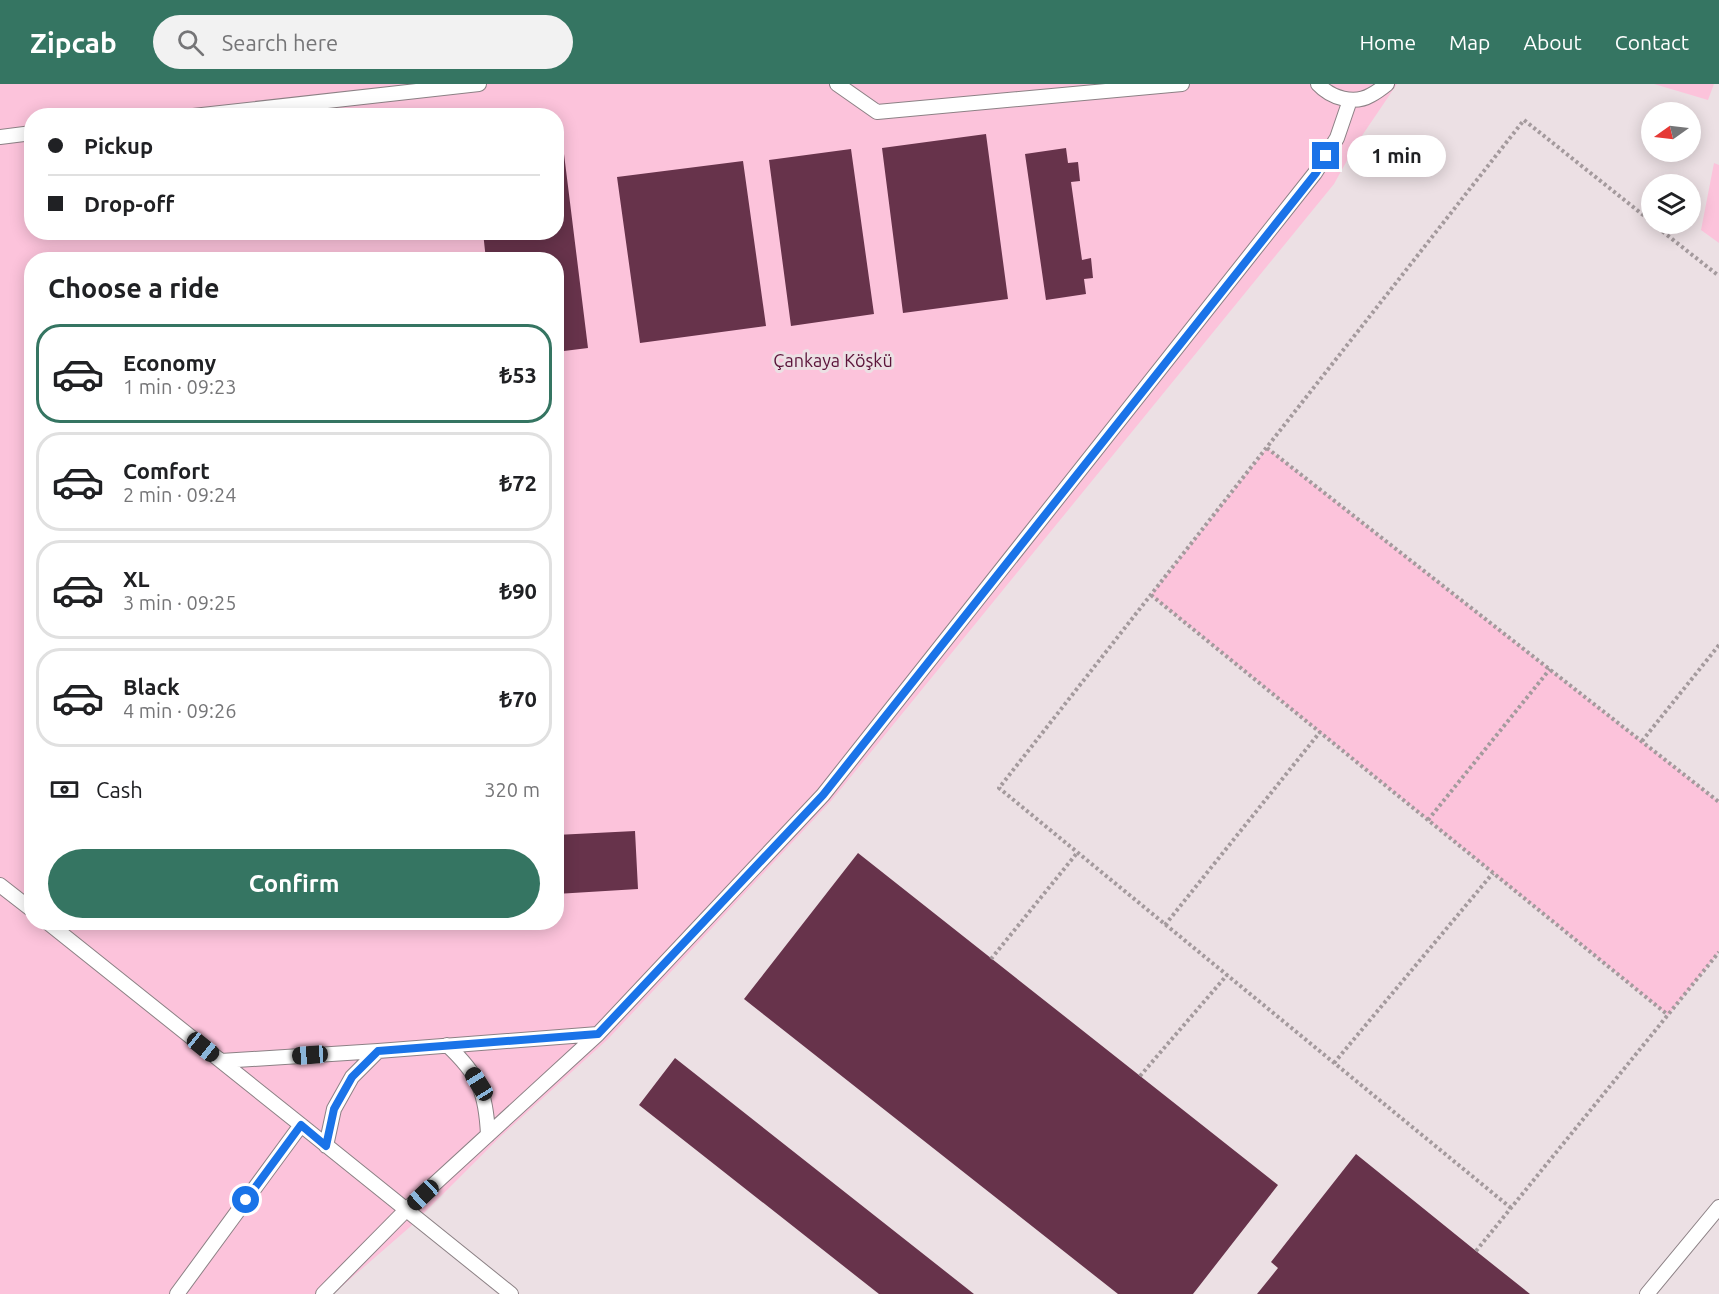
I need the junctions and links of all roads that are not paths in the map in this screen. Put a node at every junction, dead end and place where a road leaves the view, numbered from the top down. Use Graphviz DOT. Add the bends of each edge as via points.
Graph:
graph roads {
  1 [pos="479,84"];
  2 [pos="837,84"];
  3 [pos="1182,84"];
  4 [pos="1318,84"];
  5 [pos="1387,84"];
  6 [pos="1350,100"];
  7 [pos="264,108"];
  8 [pos="24,134"];
  9 [pos="0,137"];
  10 [pos="0,885"];
  11 [pos="24,904"];
  12 [pos="57,930"];
  13 [pos="598,1034"];
  14 [pos="447,1045"];
  15 [pos="378,1051"];
  16 [pos="221,1061"];
  17 [pos="301,1125"];
  18 [pos="488,1135"];
  19 [pos="326,1146"];
  20 [pos="1719,1207"];
  21 [pos="406,1210"];
  22 [pos="177,1294"];
  23 [pos="323,1294"];
  24 [pos="511,1294"];
  25 [pos="1647,1294"];
  1 -- 7 [label="lane"];
  2 -- 3 [label="lane" via="877,112"];
  4 -- 6 [label="lane" via="1334,96"];
  5 -- 6 [label="lane" via="1369,97"];
  6 -- 13 [label="lane" via="1337,138 1316,173 823,795"];
  8 -- 9 [label="lane"];
  10 -- 11 [label="lane"];
  12 -- 16 [label="lane"];
  13 -- 14 [label="lane"];
  13 -- 18 [label="lane"];
  14 -- 15 [label="lane"];
  14 -- 18 [label="lane" via="466,1063 479,1084 487,1109"];
  15 -- 16 [label="lane"];
  15 -- 19 [label="lane" via="352,1077 334,1109"];
  16 -- 17 [label="lane"];
  17 -- 19 [label="lane"];
  17 -- 22 [label="lane"];
  18 -- 21 [label="lane"];
  19 -- 21 [label="lane"];
  20 -- 25 [label="lane"];
  21 -- 23 [label="lane"];
  21 -- 24 [label="lane"];
}
